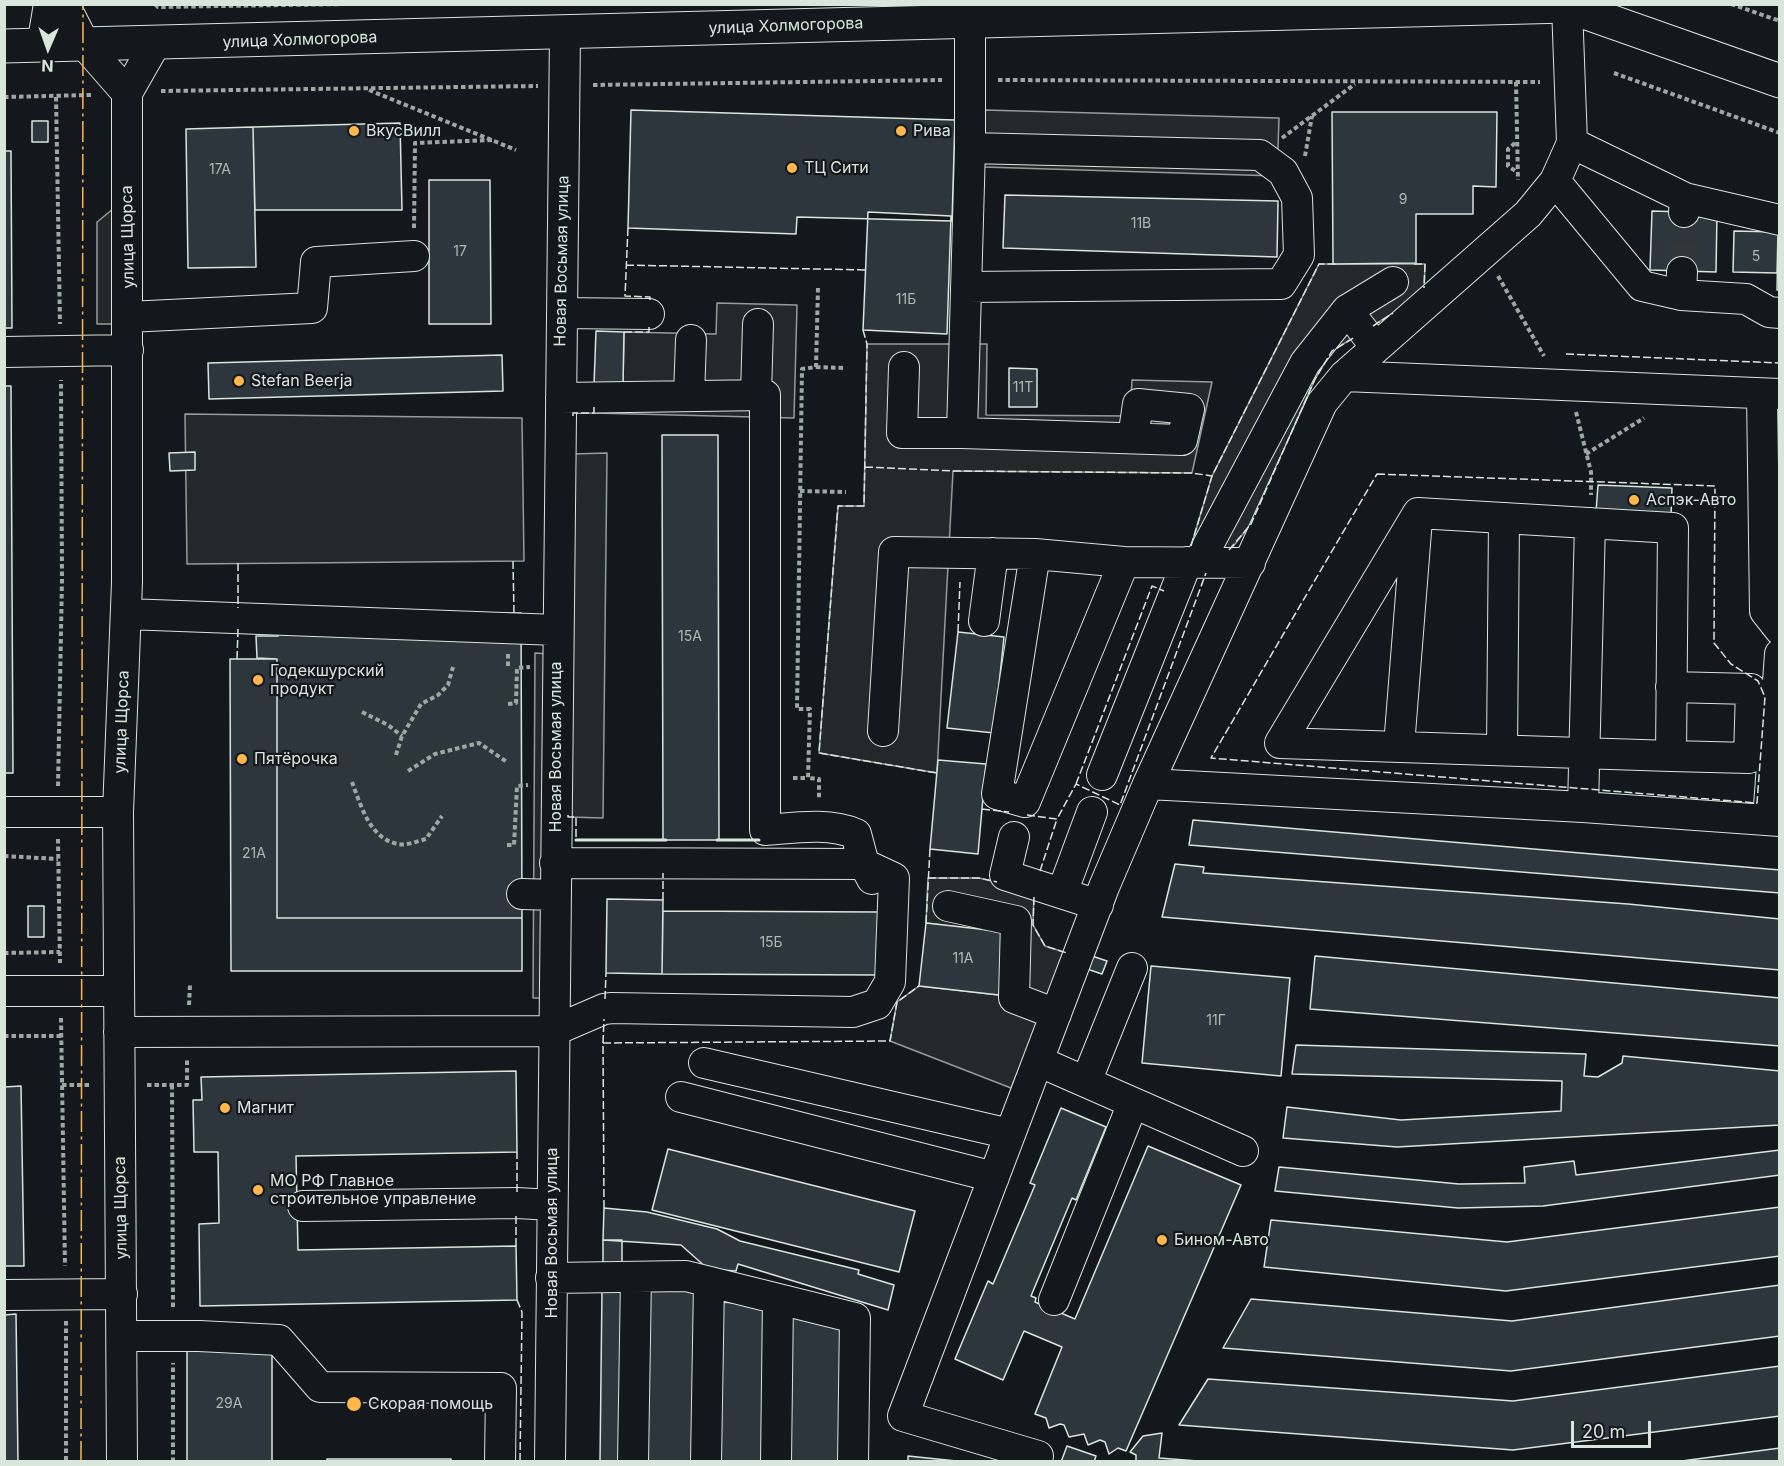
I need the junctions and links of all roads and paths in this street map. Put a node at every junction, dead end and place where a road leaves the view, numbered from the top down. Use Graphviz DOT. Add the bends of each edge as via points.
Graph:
graph roads {
  1 [pos="49,4"];
  2 [pos="64,4"];
  3 [pos="155,4"];
  4 [pos="348,4"];
  5 [pos="1731,4"];
  6 [pos="1568,5"];
  7 [pos="1160,11"];
  8 [pos="1779,21"];
  9 [pos="970,22"];
  10 [pos="565,32"];
  11 [pos="155,44"];
  12 [pos="85,45"];
  13 [pos="4,46"];
  14 [pos="42,46"];
  15 [pos="1614,73"];
  16 [pos="971,80"];
  17 [pos="1779,81"];
  18 [pos="1516,82"];
  19 [pos="1540,82"];
  20 [pos="1357,83"];
  21 [pos="564,85"];
  22 [pos="365,88"];
  23 [pos="127,93"];
  24 [pos="4,97"];
  25 [pos="56,97"];
  26 [pos="1779,134"];
  27 [pos="492,140"];
  28 [pos="1516,142"];
  29 [pos="1572,143"];
  30 [pos="970,148"];
  31 [pos="516,150"];
  32 [pos="1260,155"];
  33 [pos="1518,164"];
  34 [pos="1518,172"];
  35 [pos="1554,181"];
  36 [pos="1779,220"];
  37 [pos="414,256"];
  38 [pos="1498,276"];
  39 [pos="1393,282"];
  40 [pos="1488,283"];
  41 [pos="966,287"];
  42 [pos="818,288"];
  43 [pos="1347,310"];
  44 [pos="562,313"];
  45 [pos="1779,313"];
  46 [pos="650,314"];
  47 [pos="128,317"];
  48 [pos="758,324"];
  49 [pos="691,340"];
  50 [pos="1376,347"];
  51 [pos="128,350"];
  52 [pos="4,352"];
  53 [pos="61,352"];
  54 [pos="816,367"];
  55 [pos="904,367"];
  56 [pos="844,368"];
  57 [pos="1344,375"];
  58 [pos="1771,394"];
  59 [pos="756,395"];
  60 [pos="689,396"];
  61 [pos="561,398"];
  62 [pos="1654,411"];
  63 [pos="962,433"];
  64 [pos="1133,438"];
  65 [pos="1586,454"];
  66 [pos="800,491"];
  67 [pos="846,492"];
  68 [pos="1418,513"];
  69 [pos="1504,518"];
  70 [pos="1590,523"];
  71 [pos="993,553"];
  72 [pos="1035,554"];
  73 [pos="1124,562"];
  74 [pos="1193,562"];
  75 [pos="1250,563"];
  76 [pos="126,614"];
  77 [pos="984,621"];
  78 [pos="557,630"];
  79 [pos="1779,630"];
  80 [pos="1779,654"];
  81 [pos="453,667"];
  82 [pos="530,667"];
  83 [pos="1671,687"];
  84 [pos="508,704"];
  85 [pos="362,712"];
  86 [pos="884,731"];
  87 [pos="402,736"];
  88 [pos="1399,746"];
  89 [pos="1502,750"];
  90 [pos="1584,752"];
  91 [pos="396,755"];
  92 [pos="1671,756"];
  93 [pos="507,762"];
  94 [pos="408,771"];
  95 [pos="1102,775"];
  96 [pos="352,782"];
  97 [pos="1148,784"];
  98 [pos="528,785"];
  99 [pos="1583,807"];
  100 [pos="4,812"];
  101 [pos="57,812"];
  102 [pos="1092,812"];
  103 [pos="118,813"];
  104 [pos="442,816"];
  105 [pos="1774,821"];
  106 [pos="818,828"];
  107 [pos="1014,837"];
  108 [pos="507,845"];
  109 [pos="4,856"];
  110 [pos="58,859"];
  111 [pos="555,863"];
  112 [pos="864,864"];
  113 [pos="522,894"];
  114 [pos="1062,894"];
  115 [pos="555,895"];
  116 [pos="885,903"];
  117 [pos="1098,905"];
  118 [pos="948,906"];
  119 [pos="60,951"];
  120 [pos="4,953"];
  121 [pos="1132,968"];
  122 [pos="118,990"];
  123 [pos="4,991"];
  124 [pos="60,991"];
  125 [pos="1056,1014"];
  126 [pos="553,1031"];
  127 [pos="119,1032"];
  128 [pos="4,1036"];
  129 [pos="61,1036"];
  130 [pos="1038,1061"];
  131 [pos="704,1064"];
  132 [pos="1086,1082"];
  133 [pos="172,1085"];
  134 [pos="681,1097"];
  135 [pos="1133,1103"];
  136 [pos="1011,1134"];
  137 [pos="1243,1151"];
  138 [pos="994,1177"];
  139 [pos="552,1205"];
  140 [pos="303,1206"];
  141 [pos="636,1277"];
  142 [pos="551,1278"];
  143 [pos="709,1282"];
  144 [pos="122,1294"];
  145 [pos="4,1295"];
  146 [pos="66,1295"];
  147 [pos="778,1299"];
  148 [pos="1054,1300"];
  149 [pos="122,1336"];
  150 [pos="173,1336"];
  151 [pos="1038,1456"];
  152 [pos="66,1461"];
  153 [pos="122,1461"];
  154 [pos="173,1461"];
  155 [pos="500,1461"];
  156 [pos="550,1461"];
  157 [pos="633,1461"];
  158 [pos="706,1461"];
  159 [pos="776,1461"];
  160 [pos="853,1461"];
  1 -- 14 [label="street"];
  2 -- 12 [label="street"];
  3 -- 4 [label="path"];
  5 -- 8 [label="path"];
  6 -- 7 [label="main road, улица Холмогорова"];
  6 -- 17 [label="main road"];
  6 -- 29 [label="street"];
  7 -- 9 [label="main road, улица Холмогорова"];
  9 -- 10 [label="main road, улица Холмогорова"];
  9 -- 16 [label="street"];
  10 -- 11 [label="main road, улица Холмогорова"];
  10 -- 21 [label="street, Новая Восьмая улица"];
  11 -- 12 [label="main road, улица Холмогорова"];
  11 -- 23 [label="street"];
  12 -- 14 [label="main road, улица Холмогорова"];
  12 -- 23 [label="street"];
  13 -- 14 [label="main road, улица Холмогорова"];
  15 -- 26 [label="path"];
  16 -- 20 [label="path"];
  16 -- 21 [label="path"];
  16 -- 30 [label="street"];
  18 -- 19 [label="path"];
  18 -- 20 [label="path"];
  18 -- 28 [label="path"];
  20 -- 32 [label="path"];
  21 -- 22 [label="path"];
  21 -- 44 [label="street, Новая Восьмая улица"];
  22 -- 23 [label="path"];
  22 -- 27 [label="path"];
  23 -- 25 [label="path"];
  23 -- 47 [label="street, улица Щорса"];
  24 -- 25 [label="path"];
  25 -- 53 [label="path"];
  27 -- 31 [label="path"];
  27 -- 37 [label="path" via="416,143"];
  28 -- 33 [label="path"];
  28 -- 34 [label="path" via="1508,149 1508,166"];
  29 -- 35 [label="street"];
  29 -- 36 [label="street" via="1685,205"];
  30 -- 32 [label="street"];
  30 -- 41 [label="street"];
  32 -- 41 [label="street" via="1283,172 1297,198 1299,255 1281,284"];
  35 -- 45 [label="street" via="1642,286 1682,283 1746,299 1768,312"];
  35 -- 50 [label="street" via="1528,214"];
  37 -- 47 [label="street" via="316,262 312,308"];
  38 -- 40 [label="path"];
  39 -- 43 [label="street"];
  41 -- 63 [label="street"];
  42 -- 54 [label="path"];
  43 -- 50 [label="street"];
  43 -- 74 [label="street" via="1305,363"];
  44 -- 46 [label="street"];
  44 -- 61 [label="street, Новая Восьмая улица"];
  47 -- 51 [label="street, улица Щорса"];
  48 -- 59 [label="street"];
  49 -- 60 [label="street"];
  50 -- 57 [label="street"];
  51 -- 53 [label="street"];
  51 -- 76 [label="street, улица Щорса"];
  52 -- 53 [label="street"];
  53 -- 101 [label="path"];
  54 -- 56 [label="path"];
  54 -- 66 [label="path" via="802,369"];
  55 -- 63 [label="street" via="902,433"];
  57 -- 58 [label="street"];
  57 -- 75 [label="street" via="1322,403"];
  58 -- 79 [label="street" via="1765,610"];
  59 -- 60 [label="street"];
  59 -- 106 [label="street" via="765,395 765,830"];
  60 -- 61 [label="street"];
  61 -- 78 [label="street, Новая Восьмая улица"];
  62 -- 65 [label="path"];
  63 -- 64 [label="street"];
  66 -- 67 [label="path"];
  66 -- 106 [label="path" via="797,709 810,709 807,778 819,779"];
  68 -- 69 [label="street"];
  68 -- 88 [label="street"];
  68 -- 88 [label="street" via="1280,743"];
  69 -- 70 [label="street"];
  69 -- 89 [label="street"];
  70 -- 83 [label="street" via="1673,528"];
  70 -- 90 [label="street"];
  71 -- 72 [label="street"];
  71 -- 77 [label="street"];
  71 -- 86 [label="street" via="894,552"];
  72 -- 73 [label="street"];
  72 -- 73 [label="street" via="997,794 1024,802"];
  73 -- 74 [label="street"];
  74 -- 75 [label="street"];
  74 -- 95 [label="street"];
  75 -- 97 [label="street"];
  76 -- 78 [label="street"];
  76 -- 103 [label="street, улица Щорса"];
  78 -- 111 [label="street, Новая Восьмая улица"];
  80 -- 105 [label="street"];
  81 -- 87 [label="path" via="448,685 421,704"];
  82 -- 84 [label="path" via="518,668 516,703"];
  83 -- 92 [label="street"];
  83 -- 92 [label="street" via="1751,689 1749,758"];
  85 -- 87 [label="path"];
  87 -- 91 [label="path"];
  88 -- 89 [label="street"];
  89 -- 90 [label="street"];
  90 -- 92 [label="street"];
  90 -- 99 [label="street"];
  93 -- 94 [label="path" via="479,743 435,754"];
  96 -- 104 [label="path" via="379,837 400,845 426,839"];
  97 -- 99 [label="street"];
  97 -- 117 [label="street"];
  98 -- 108 [label="path" via="517,786 514,845"];
  99 -- 105 [label="street"];
  100 -- 101 [label="street"];
  101 -- 103 [label="street"];
  101 -- 110 [label="path"];
  102 -- 114 [label="street"];
  103 -- 122 [label="street, улица Щорса"];
  106 -- 112 [label="street" via="845,829 856,834"];
  107 -- 114 [label="street" via="1005,875"];
  109 -- 110 [label="path"];
  110 -- 119 [label="path"];
  111 -- 112 [label="street"];
  111 -- 115 [label="street, Новая Восьмая улица"];
  112 -- 116 [label="street"];
  112 -- 126 [label="street" via="894,878 890,982 877,1004 853,1012 604,1009"];
  113 -- 115 [label="street"];
  114 -- 117 [label="street"];
  115 -- 126 [label="street, Новая Восьмая улица"];
  117 -- 125 [label="street"];
  118 -- 125 [label="street" via="1016,921 1014,998"];
  119 -- 120 [label="path"];
  119 -- 124 [label="path"];
  121 -- 132 [label="street"];
  122 -- 124 [label="street"];
  122 -- 127 [label="street, улица Щорса"];
  123 -- 124 [label="street"];
  124 -- 129 [label="path"];
  125 -- 130 [label="street"];
  126 -- 127 [label="street"];
  126 -- 139 [label="street, Новая Восьмая улица"];
  127 -- 144 [label="street, улица Щорса"];
  128 -- 129 [label="path"];
  129 -- 146 [label="path"];
  130 -- 132 [label="street"];
  130 -- 136 [label="street"];
  131 -- 136 [label="street"];
  132 -- 135 [label="street"];
  133 -- 150 [label="path"];
  134 -- 138 [label="street"];
  135 -- 137 [label="street"];
  135 -- 148 [label="street"];
  136 -- 138 [label="street"];
  138 -- 151 [label="street" via="903,1416"];
  139 -- 140 [label="street"];
  139 -- 142 [label="street, Новая Восьмая улица"];
  141 -- 142 [label="street"];
  141 -- 143 [label="street" via="686,1276"];
  141 -- 157 [label="street"];
  142 -- 156 [label="street, Новая Восьмая улица"];
  143 -- 147 [label="street"];
  143 -- 158 [label="street"];
  144 -- 146 [label="street"];
  144 -- 149 [label="street, улица Щорса"];
  145 -- 146 [label="street"];
  146 -- 152 [label="path"];
  147 -- 159 [label="street"];
  147 -- 160 [label="street" via="855,1318"];
  149 -- 150 [label="street"];
  149 -- 153 [label="street, улица Щорса"];
  150 -- 154 [label="path"];
  150 -- 155 [label="street" via="279,1340 320,1386 501,1388"];
}
